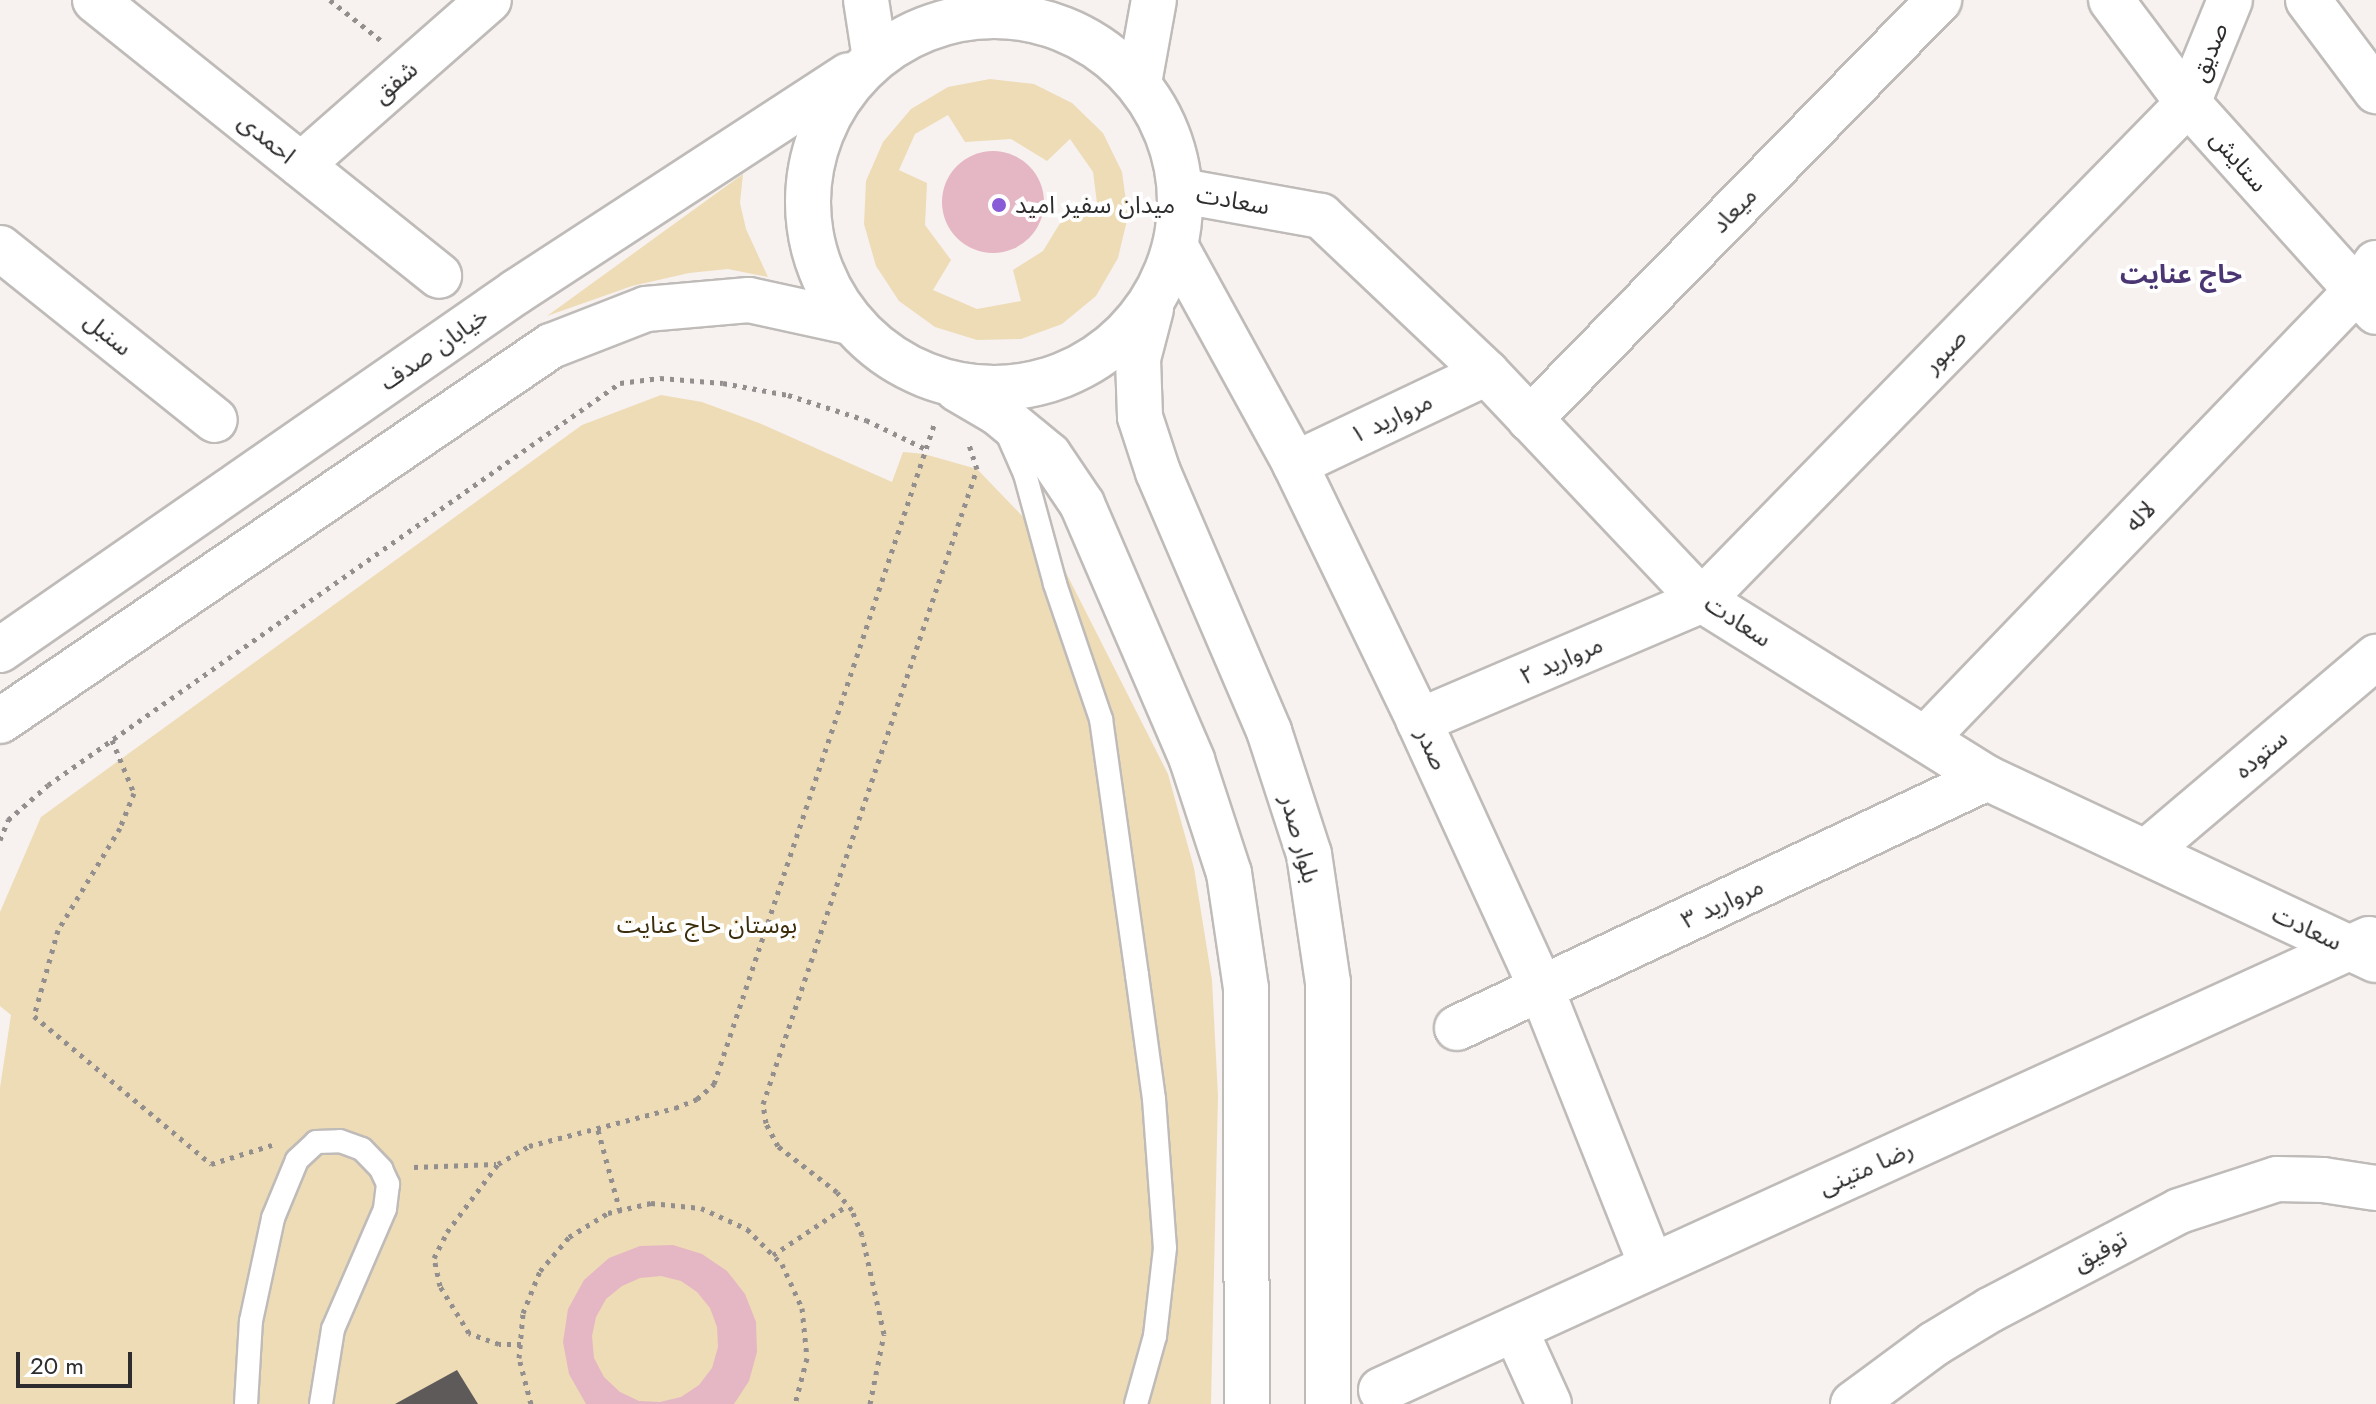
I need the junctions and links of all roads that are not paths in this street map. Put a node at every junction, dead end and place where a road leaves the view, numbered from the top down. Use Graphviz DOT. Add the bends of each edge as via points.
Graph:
graph roads {
  1 [pos="95,0"];
  2 [pos="489,0"];
  3 [pos="866,0"];
  4 [pos="1154,0"];
  5 [pos="1939,0"];
  6 [pos="2111,0"];
  7 [pos="2230,0"];
  8 [pos="2308,0"];
  9 [pos="987,8"];
  10 [pos="875,58"];
  11 [pos="1139,83"];
  12 [pos="2376,91"];
  13 [pos="2188,103"];
  14 [pos="301,165"];
  15 [pos="1182,191"];
  16 [pos="0,248"];
  17 [pos="1177,249"];
  18 [pos="439,276"];
  19 [pos="2369,290"];
  20 [pos="1153,302"];
  21 [pos="850,322"];
  22 [pos="1487,373"];
  23 [pos="948,383"];
  24 [pos="998,413"];
  25 [pos="1530,419"];
  26 [pos="215,420"];
  27 [pos="1295,464"];
  28 [pos="1702,600"];
  29 [pos="0,650"];
  30 [pos="2376,657"];
  31 [pos="0,721"];
  32 [pos="1419,721"];
  33 [pos="1925,739"];
  34 [pos="1987,778"];
  35 [pos="2146,852"];
  36 [pos="2368,948"];
  37 [pos="1541,988"];
  38 [pos="1457,1028"];
  39 [pos="2376,1188"];
  40 [pos="1651,1265"];
  41 [pos="1515,1329"];
  42 [pos="1381,1390"];
  43 [pos="246,1404"];
  44 [pos="321,1404"];
  45 [pos="1136,1404"];
  46 [pos="1247,1404"];
  47 [pos="1328,1404"];
  48 [pos="1549,1404"];
  49 [pos="1853,1404"];
  1 -- 14 [label="street, احمدی"];
  2 -- 14 [label="street, شفق"];
  3 -- 10 [label="street"];
  4 -- 11 [label="street"];
  5 -- 25 [label="street, میعاد"];
  6 -- 13 [label="street, ستایش"];
  7 -- 13 [label="street, صدیق"];
  8 -- 12 [label="street"];
  9 -- 10 [label="street" via="926,28"];
  9 -- 11 [label="street" via="1042,21 1095,44"];
  10 -- 21 [label="street" via="836,102 813,155 807,214 820,271"];
  10 -- 29 [label="street, خیابان صدف" via="516,292"];
  11 -- 15 [label="street" via="1169,134"];
  13 -- 19 [label="street, ستایش"];
  13 -- 28 [label="street, صبور"];
  14 -- 18 [label="street, احمدی"];
  15 -- 17 [label="street"];
  15 -- 22 [label="street, سعادت" via="1321,216"];
  16 -- 26 [label="street, سنبل"];
  17 -- 20 [label="street"];
  17 -- 27 [label="street, صدر"];
  19 -- 33 [label="street, لاله"];
  20 -- 23 [label="street" via="1114,346 1063,376 1006,389"];
  20 -- 47 [label="street, بلوار صدر" via="1138,359 1140,417 1158,472 1269,731 1309,854 1328,982"];
  21 -- 23 [label="street" via="894,360"];
  21 -- 31 [label="street" via="749,300 646,309 551,346"];
  22 -- 25 [label="street, سعادت"];
  22 -- 27 [label="street, مروارید ۱"];
  23 -- 24 [label="street"];
  24 -- 45 [label="lane" via="1025,474 1101,719 1137,975 1154,1099 1165,1248 1155,1336"];
  24 -- 46 [label="street" via="1049,455 1082,504 1192,760 1229,873 1246,988"];
  25 -- 28 [label="street, سعادت"];
  27 -- 32 [label="street, صدر"];
  28 -- 32 [label="street, مروارید ۲"];
  28 -- 33 [label="street, سعادت"];
  30 -- 35 [label="street, ستوده"];
  32 -- 37 [label="street, صدر"];
  33 -- 34 [label="street, سعادت"];
  34 -- 35 [label="street, سعادت"];
  34 -- 37 [label="street, مروارید ۳"];
  35 -- 36 [label="street, سعادت"];
  36 -- 40 [label="street, رضا متینی"];
  37 -- 38 [label="street, مروارید ۳"];
  37 -- 40 [label="street, صدر"];
  39 -- 49 [label="street, توفیق" via="2277,1179 2179,1211 1990,1310"];
  40 -- 41 [label="street, رضا متینی"];
  41 -- 42 [label="street, رضا متینی"];
  41 -- 48 [label="street"];
  43 -- 44 [label="lane" via="251,1321 273,1218 297,1160 316,1142 340,1141 362,1149 388,1184 385,1209 333,1329"];
}
